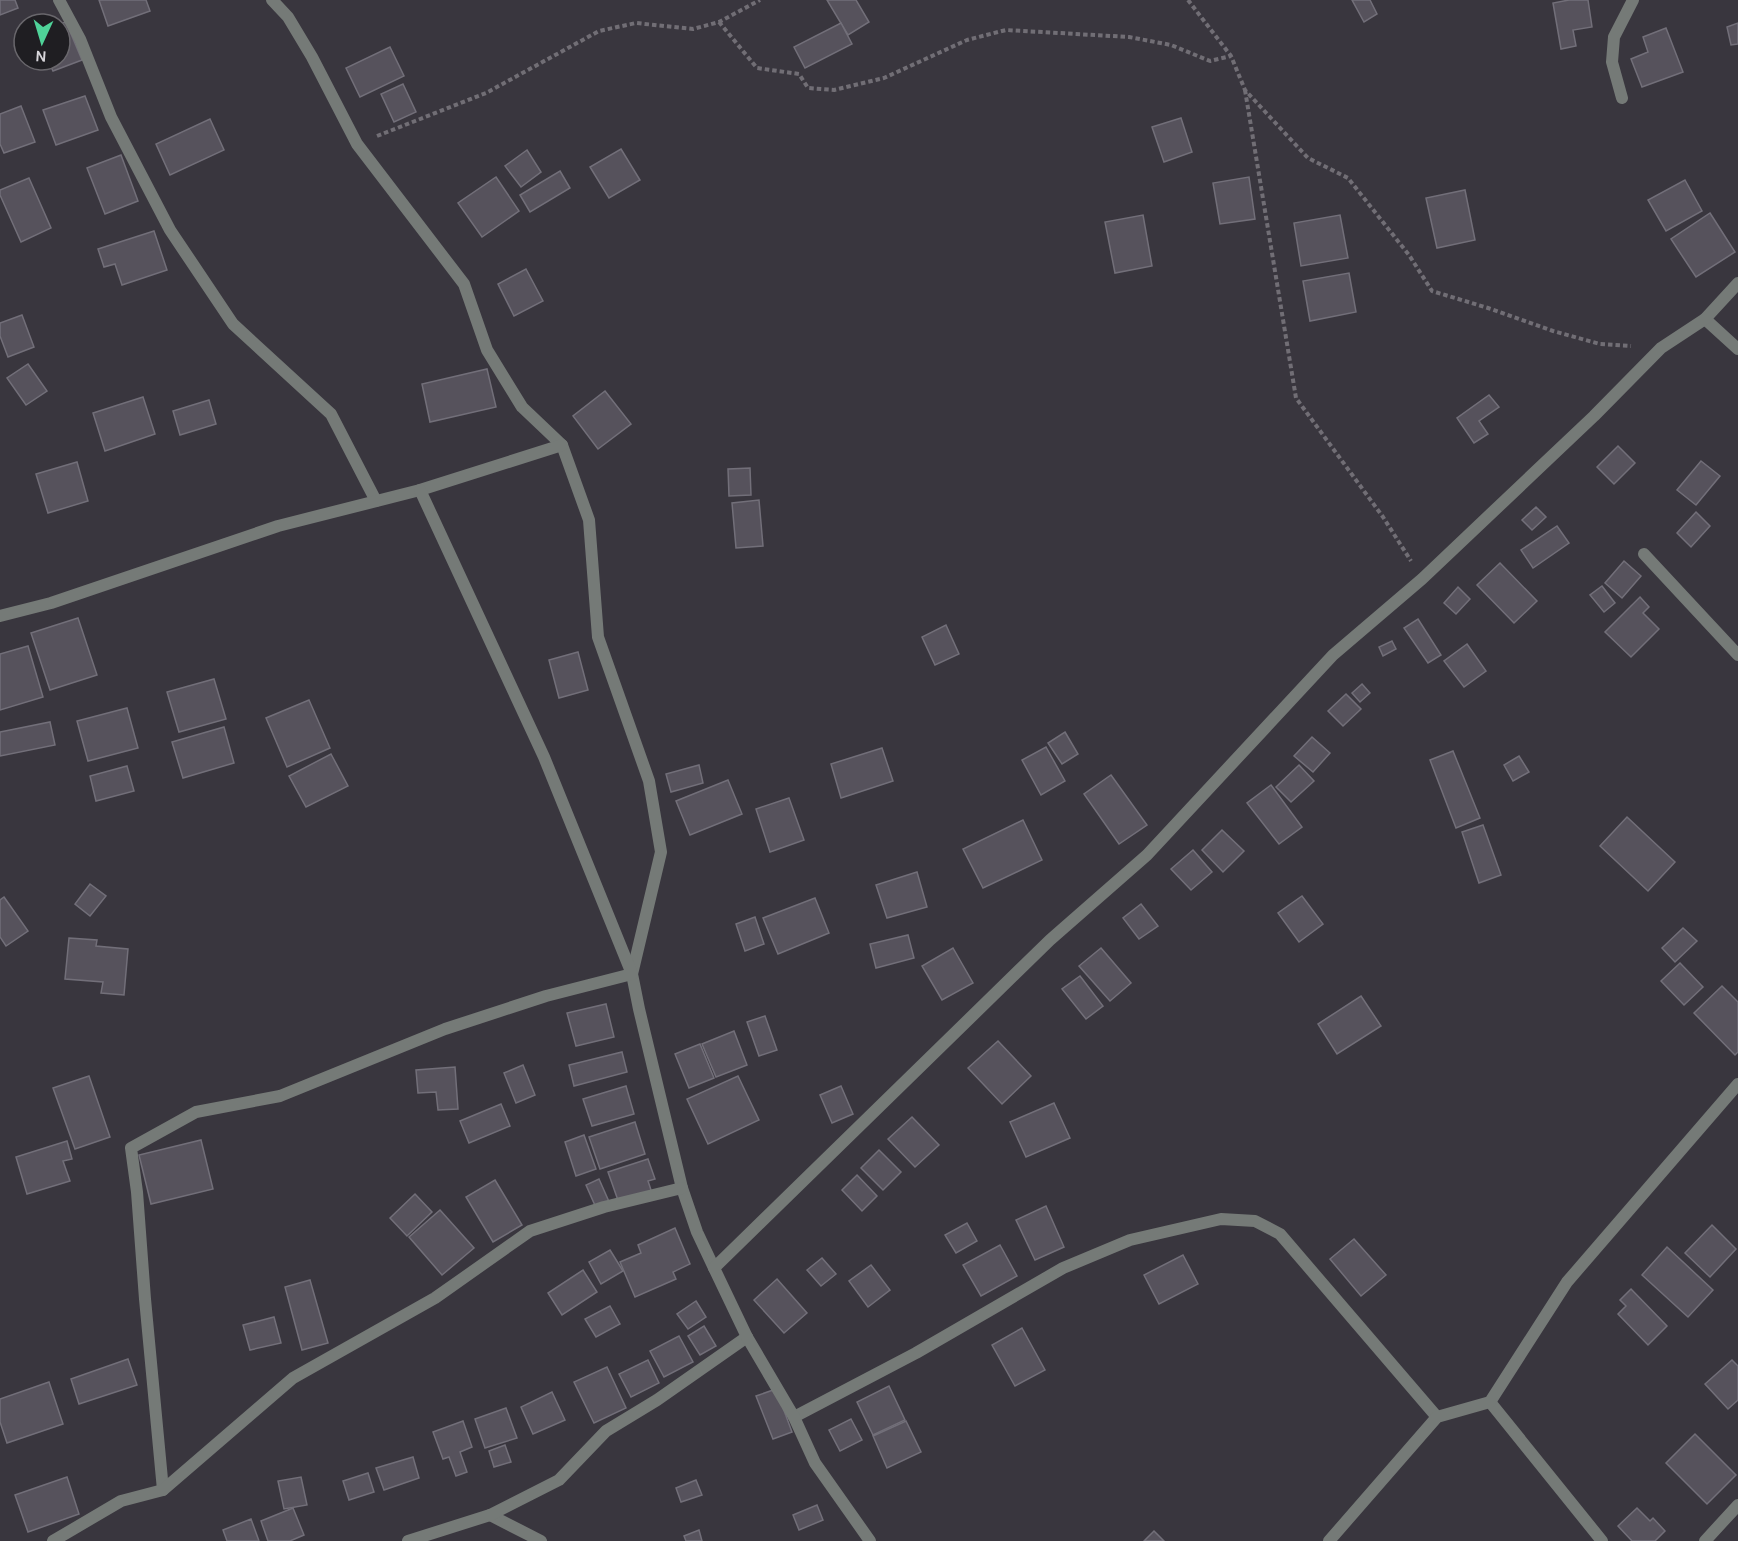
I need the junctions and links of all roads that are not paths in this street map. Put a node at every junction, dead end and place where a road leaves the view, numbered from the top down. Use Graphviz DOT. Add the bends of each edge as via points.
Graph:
graph roads {
  1 [pos="59,0"];
  2 [pos="272,0"];
  3 [pos="1633,0"];
  4 [pos="1622,98"];
  5 [pos="1738,283"];
  6 [pos="1705,320"];
  7 [pos="1738,349"];
  8 [pos="562,445"];
  9 [pos="420,490"];
  10 [pos="376,501"];
  11 [pos="1644,554"];
  12 [pos="0,616"];
  13 [pos="1738,655"];
  14 [pos="632,974"];
  15 [pos="1738,1084"];
  16 [pos="682,1188"];
  17 [pos="714,1268"];
  18 [pos="747,1337"];
  19 [pos="1490,1402"];
  20 [pos="794,1417"];
  21 [pos="1437,1417"];
  22 [pos="162,1490"];
  23 [pos="1738,1505"];
  24 [pos="490,1515"];
  25 [pos="53,1541"];
  26 [pos="408,1541"];
  27 [pos="542,1541"];
  28 [pos="870,1541"];
  29 [pos="1329,1541"];
  30 [pos="1602,1541"];
  31 [pos="1705,1541"];
  1 -- 10 [label="street" via="80,39 111,117 170,230 233,324 331,414"];
  2 -- 8 [label="street" via="288,17 312,57 357,144 464,284 487,350 522,407"];
  3 -- 4 [label="street" via="1614,37 1612,62"];
  5 -- 6 [label="street"];
  6 -- 7 [label="street"];
  6 -- 17 [label="street" via="1661,348 1422,579 1333,655 1147,855 1050,940"];
  8 -- 9 [label="street"];
  8 -- 14 [label="street" via="589,520 598,637 649,781 661,852"];
  9 -- 10 [label="street"];
  9 -- 14 [label="street" via="544,757"];
  10 -- 12 [label="street" via="278,526 51,603"];
  11 -- 13 [label="street"];
  14 -- 16 [label="street"];
  14 -- 22 [label="street" via="546,996 444,1029 280,1096 196,1112 131,1148"];
  15 -- 19 [label="street" via="1567,1282"];
  16 -- 17 [label="street"];
  16 -- 22 [label="street" via="530,1231 435,1298 293,1378"];
  17 -- 18 [label="street"];
  18 -- 20 [label="street"];
  18 -- 24 [label="street" via="606,1431 559,1479"];
  19 -- 21 [label="street"];
  19 -- 30 [label="street"];
  20 -- 21 [label="street" via="1064,1268 1130,1240 1221,1219 1255,1221 1280,1234"];
  20 -- 28 [label="street" via="815,1463"];
  21 -- 29 [label="street"];
  22 -- 25 [label="street" via="120,1501"];
  23 -- 31 [label="street"];
  24 -- 26 [label="street"];
  24 -- 27 [label="street"];
}
